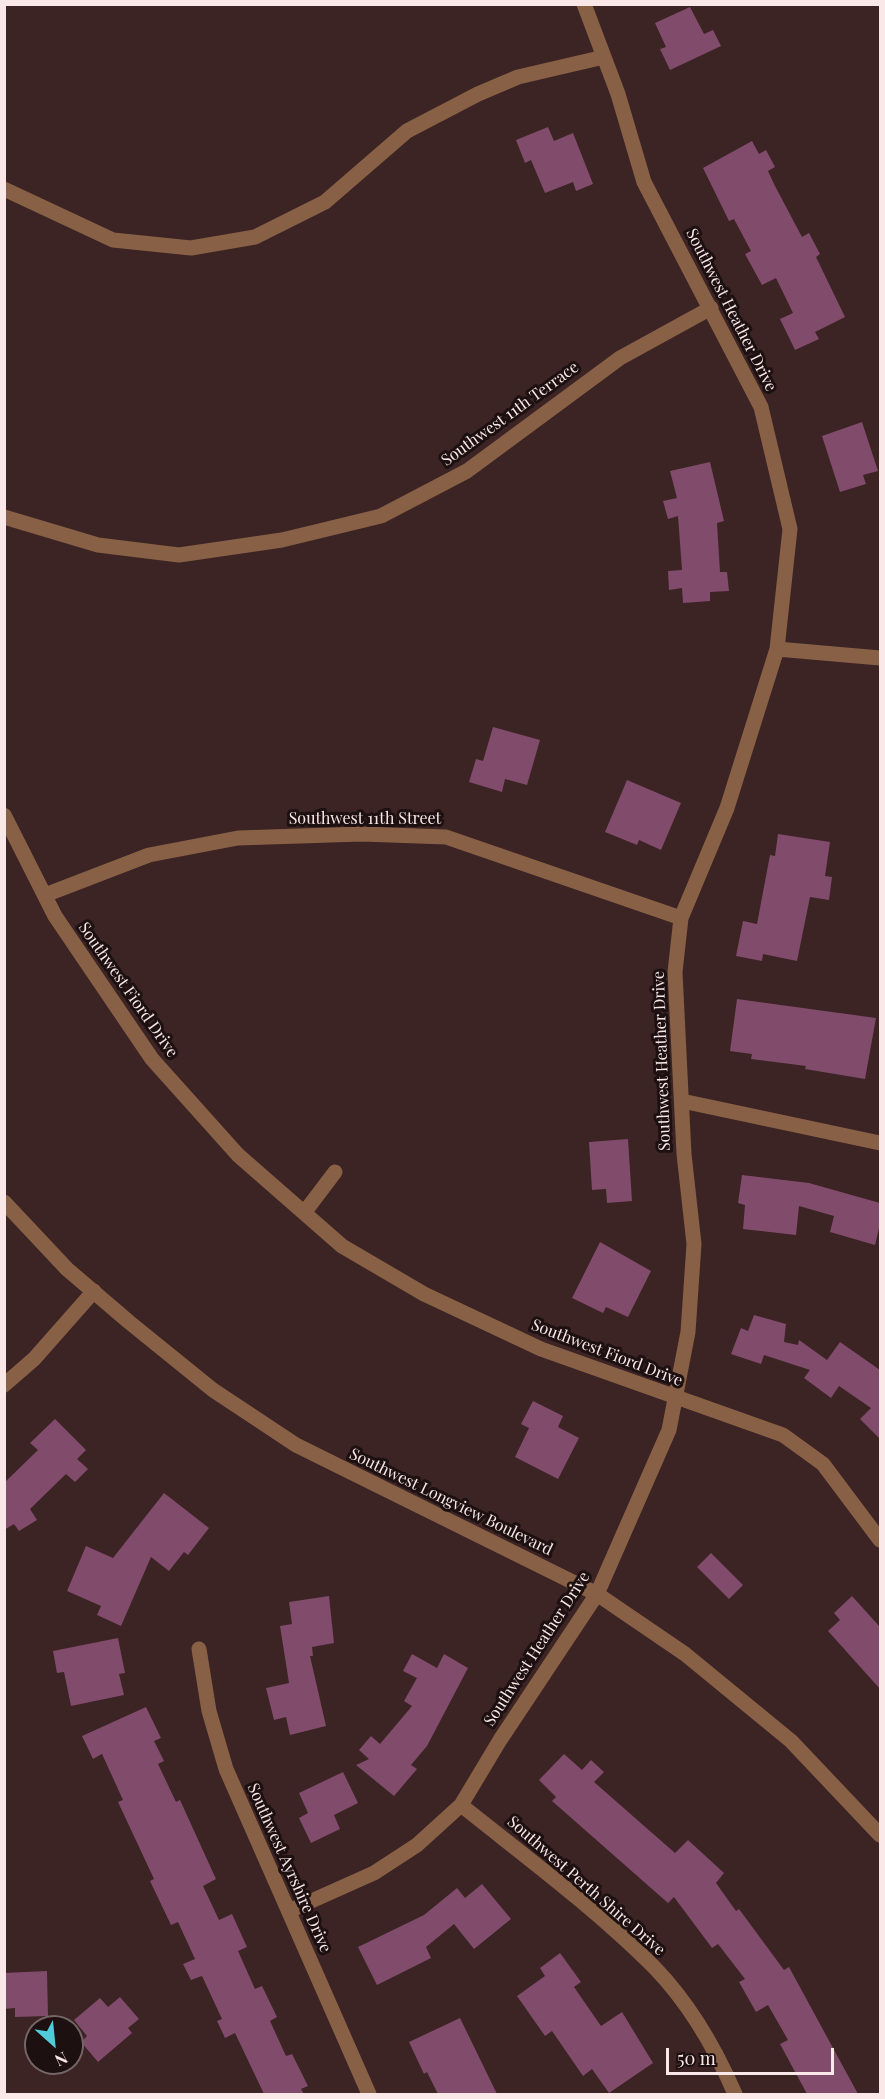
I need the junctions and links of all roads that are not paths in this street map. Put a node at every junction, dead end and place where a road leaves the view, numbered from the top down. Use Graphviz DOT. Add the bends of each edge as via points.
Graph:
graph roads {
  1 [pos="584,4"];
  2 [pos="604,57"];
  3 [pos="4,189"];
  4 [pos="711,308"];
  5 [pos="5,520"];
  6 [pos="777,649"];
  7 [pos="880,658"];
  8 [pos="4,815"];
  9 [pos="45,895"];
  10 [pos="681,918"];
  11 [pos="682,1101"];
  12 [pos="880,1143"];
  13 [pos="335,1172"];
  14 [pos="4,1202"];
  15 [pos="304,1213"];
  16 [pos="94,1291"];
  17 [pos="4,1385"];
  18 [pos="675,1399"];
  19 [pos="880,1540"];
  20 [pos="597,1594"];
  21 [pos="200,1649"];
  22 [pos="461,1805"];
  23 [pos="880,1834"];
  24 [pos="288,1911"];
  25 [pos="369,2094"];
  26 [pos="735,2094"];
  1 -- 2 [label="street, Southwest Heather Drive"];
  2 -- 3 [label="street" via="518,77 407,131 326,202 255,237 191,248 113,240"];
  2 -- 4 [label="street, Southwest Heather Drive" via="644,182"];
  4 -- 5 [label="street, Southwest 11th Terrace" via="620,358 467,471 381,516 282,540 179,555 98,544"];
  4 -- 6 [label="street, Southwest Heather Drive" via="761,407 790,529"];
  6 -- 7 [label="street"];
  6 -- 10 [label="street, Southwest Heather Drive" via="727,808"];
  8 -- 9 [label="street, Southwest Fiord Drive"];
  9 -- 10 [label="street, Southwest 11th Street" via="149,855 238,838 434,836"];
  9 -- 15 [label="street, Southwest Fiord Drive" via="55,916 152,1059 238,1155"];
  10 -- 11 [label="street, Southwest Heather Drive" via="675,972"];
  11 -- 12 [label="street"];
  11 -- 18 [label="street, Southwest Heather Drive" via="694,1244 688,1332"];
  13 -- 15 [label="street"];
  14 -- 16 [label="street, Southwest Longview Boulevard" via="67,1269"];
  15 -- 18 [label="street, Southwest Fiord Drive" via="342,1246 424,1294 541,1349"];
  16 -- 17 [label="street" via="34,1359"];
  16 -- 20 [label="street, Southwest Longview Boulevard" via="213,1390 296,1445"];
  18 -- 19 [label="street, Southwest Fiord Drive" via="783,1435 823,1464"];
  18 -- 20 [label="street, Southwest Heather Drive" via="669,1430"];
  20 -- 22 [label="street, Southwest Heather Drive"];
  20 -- 23 [label="street, Southwest Longview Boulevard" via="685,1654 791,1741"];
  21 -- 24 [label="street, Southwest Ayrshire Drive" via="209,1711 226,1769"];
  22 -- 24 [label="street, Southwest Heather Drive" via="417,1845 374,1873"];
  22 -- 26 [label="street, Southwest Perth Shire Drive" via="586,1906 655,1969 698,2024"];
  24 -- 25 [label="street, Southwest Ayrshire Drive"];
}
